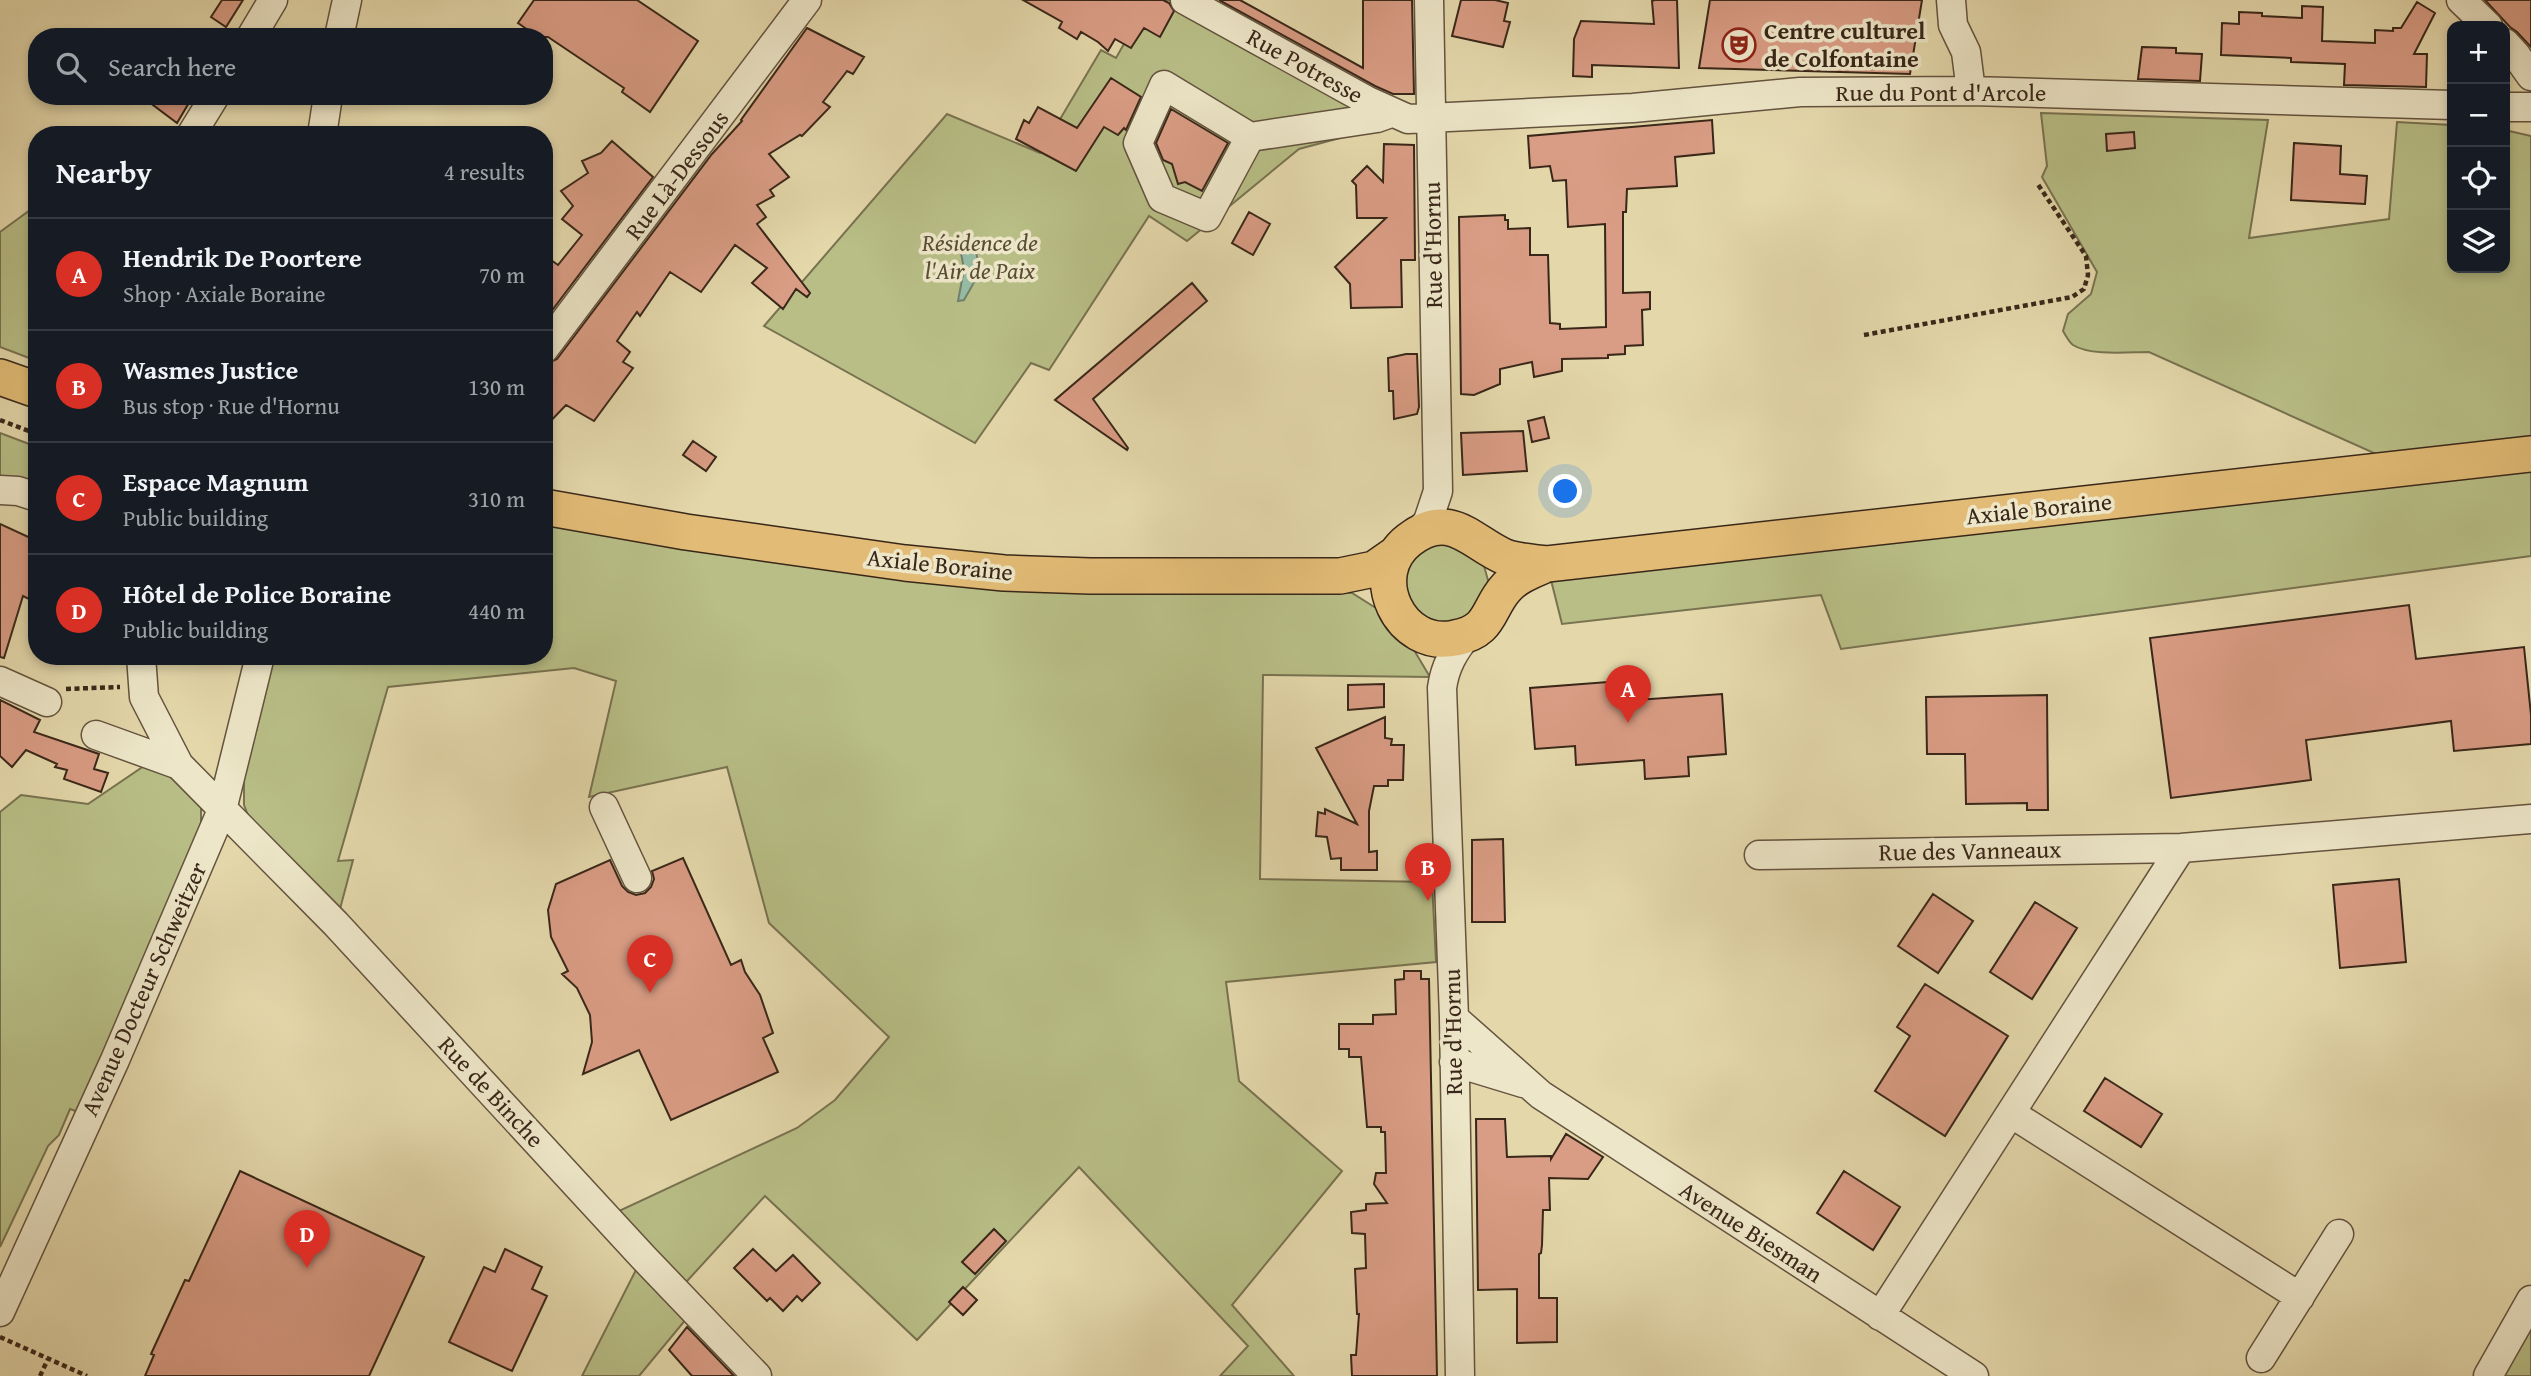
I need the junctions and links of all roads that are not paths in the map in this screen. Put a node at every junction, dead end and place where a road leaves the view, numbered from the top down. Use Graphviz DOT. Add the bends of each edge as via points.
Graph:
graph roads {
  1 [pos="273,0"];
  2 [pos="347,0"];
  3 [pos="807,0"];
  4 [pos="1185,0"];
  5 [pos="1429,0"];
  6 [pos="1951,0"];
  7 [pos="2461,0"];
  8 [pos="2483,21"];
  9 [pos="256,28"];
  10 [pos="341,28"];
  11 [pos="2510,49"];
  12 [pos="2531,76"];
  13 [pos="1971,91"];
  14 [pos="1375,97"];
  15 [pos="209,105"];
  16 [pos="327,105"];
  17 [pos="2447,105"];
  18 [pos="2510,107"];
  19 [pos="2531,107"];
  20 [pos="1430,119"];
  21 [pos="197,126"];
  22 [pos="323,126"];
  23 [pos="1250,137"];
  24 [pos="553,339"];
  25 [pos="0,377"];
  26 [pos="28,387"];
  27 [pos="2531,454"];
  28 [pos="0,490"];
  29 [pos="1438,491"];
  30 [pos="28,494"];
  31 [pos="553,509"];
  32 [pos="1475,539"];
  33 [pos="1407,544"];
  34 [pos="1547,564"];
  35 [pos="1340,576"];
  36 [pos="1496,606"];
  37 [pos="1403,619"];
  38 [pos="1468,634"];
  39 [pos="141,665"];
  40 [pos="258,665"];
  41 [pos="0,681"];
  42 [pos="1442,688"];
  43 [pos="47,702"];
  44 [pos="96,735"];
  45 [pos="179,765"];
  46 [pos="604,807"];
  47 [pos="222,810"];
  48 [pos="2531,819"];
  49 [pos="2181,848"];
  50 [pos="1759,855"];
  51 [pos="637,878"];
  52 [pos="1454,1018"];
  53 [pos="1454,1062"];
  54 [pos="1529,1084"];
  55 [pos="2012,1114"];
  56 [pos="2339,1234"];
  57 [pos="2300,1297"];
  58 [pos="2531,1300"];
  59 [pos="0,1312"];
  60 [pos="1880,1316"];
  61 [pos="2262,1358"];
  62 [pos="757,1376"];
  63 [pos="1460,1376"];
  64 [pos="1974,1376"];
  65 [pos="2488,1376"];
  1 -- 9 [label="street"];
  2 -- 10 [label="street"];
  3 -- 24 [label="street, Rue Là-Dessous"];
  4 -- 14 [label="street, Rue Potresse"];
  5 -- 20 [label="street, Rue d'Hornu"];
  6 -- 13 [label="street"];
  7 -- 8 [label="street"];
  11 -- 12 [label="street"];
  13 -- 17 [label="street, Rue du Pont d'Arcole"];
  13 -- 20 [label="street, Rue du Pont d'Arcole" via="1800,92 1633,108"];
  14 -- 20 [label="street, Rue Potresse" via="1408,119"];
  14 -- 23 [label="street" via="1377,118"];
  15 -- 21 [label="street"];
  16 -- 22 [label="street"];
  18 -- 19 [label="street"];
  20 -- 29 [label="street, Rue d'Hornu"];
  23 -- 23 [label="street" via="1207,217 1162,198 1138,143 1164,85"];
  25 -- 26 [label="main road"];
  27 -- 34 [label="main road, Axiale Boraine"];
  28 -- 30 [label="street"];
  29 -- 32 [label="street" via="1446,509"];
  29 -- 33 [label="street" via="1428,521"];
  31 -- 35 [label="main road, Axiale Boraine" via="727,538 1004,573"];
  32 -- 33 [label="main road, Axiale Boraine" via="1448,528 1431,529"];
  32 -- 34 [label="main road, Axiale Boraine" via="1518,561"];
  32 -- 36 [label="main road" via="1495,561 1500,576"];
  33 -- 35 [label="main road, Axiale Boraine" via="1374,569"];
  33 -- 37 [label="main road" via="1390,571 1389,590"];
  34 -- 36 [label="main road, Axiale Boraine" via="1505,588"];
  35 -- 37 [label="main road" via="1361,584"];
  36 -- 38 [label="main road, Axiale Boraine" via="1480,627"];
  37 -- 38 [label="main road" via="1424,636 1454,639"];
  37 -- 42 [label="street" via="1422,639"];
  38 -- 42 [label="street" via="1445,670"];
  39 -- 45 [label="street" via="144,696"];
  40 -- 47 [label="street, Avenue Docteur Schweitzer"];
  41 -- 43 [label="street"];
  42 -- 52 [label="street, Rue d'Hornu"];
  44 -- 45 [label="street"];
  45 -- 47 [label="street, Rue de Binche"];
  46 -- 51 [label="street"];
  47 -- 59 [label="street, Avenue Docteur Schweitzer"];
  47 -- 62 [label="street, Rue de Binche" via="336,924"];
  48 -- 49 [label="street, Rue des Vanneaux"];
  49 -- 50 [label="street, Rue des Vanneaux"];
  49 -- 55 [label="street"];
  52 -- 53 [label="street, Rue d'Hornu"];
  52 -- 54 [label="street, Avenue Biesman"];
  53 -- 54 [label="street, Avenue Biesman"];
  53 -- 63 [label="street, Rue d'Hornu"];
  54 -- 60 [label="street, Avenue Biesman"];
  55 -- 57 [label="street"];
  55 -- 60 [label="street"];
  56 -- 57 [label="street"];
  57 -- 61 [label="street"];
  58 -- 65 [label="street"];
  60 -- 64 [label="street, Avenue Biesman"];
}
